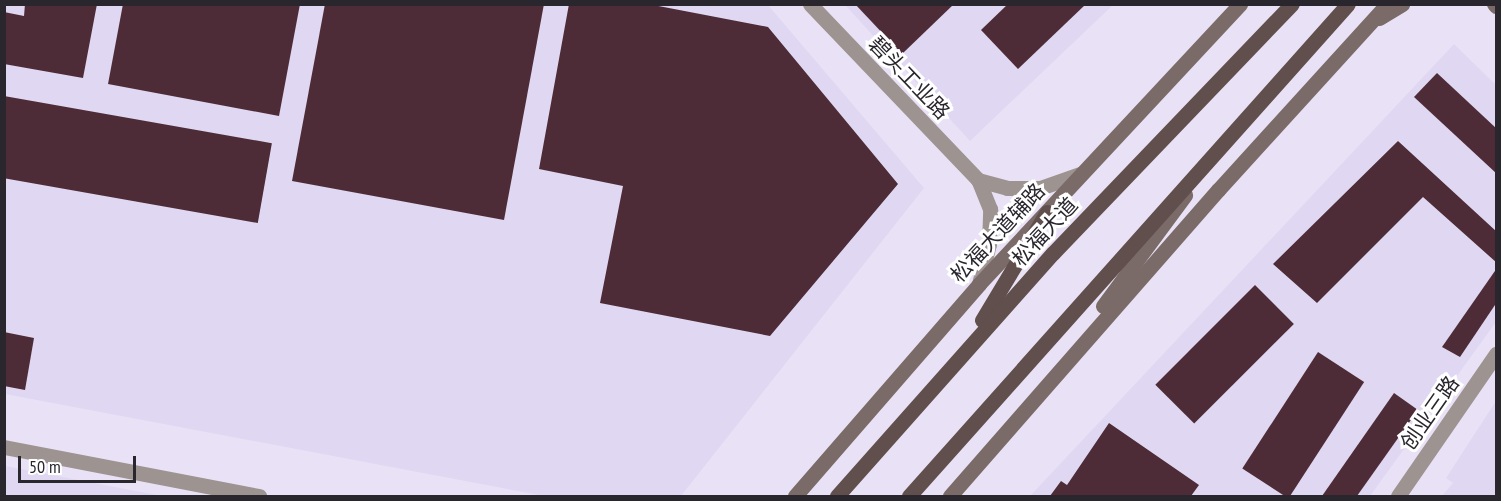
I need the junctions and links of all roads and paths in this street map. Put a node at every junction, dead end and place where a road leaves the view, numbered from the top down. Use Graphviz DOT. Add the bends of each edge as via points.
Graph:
graph roads {
  1 [pos="810,4"];
  2 [pos="1240,4"];
  3 [pos="1292,4"];
  4 [pos="1348,4"];
  5 [pos="1387,4"];
  6 [pos="1402,4"];
  7 [pos="1364,27"];
  8 [pos="1262,142"];
  9 [pos="1220,147"];
  10 [pos="1080,174"];
  11 [pos="978,180"];
  12 [pos="1047,212"];
  13 [pos="1149,243"];
  14 [pos="979,284"];
  15 [pos="1074,311"];
  16 [pos="966,348"];
  17 [pos="1497,354"];
  18 [pos="1045,386"];
  19 [pos="4,447"];
  20 [pos="259,496"];
  21 [pos="795,496"];
  22 [pos="837,496"];
  23 [pos="909,496"];
  24 [pos="950,496"];
  25 [pos="1398,496"];
  1 -- 11 [label="street, 碧头工业路"];
  2 -- 10 [label="main road, 松福大道辅路"];
  3 -- 16 [label="main road, 松福大道"];
  4 -- 9 [label="main road"];
  5 -- 7 [label="main road"];
  6 -- 7 [label="main road"];
  7 -- 8 [label="main road"];
  8 -- 13 [label="main road"];
  8 -- 18 [label="main road"];
  9 -- 13 [label="main road"];
  9 -- 15 [label="main road"];
  10 -- 11 [label="street" via="1040,188 1007,188"];
  10 -- 12 [label="main road, 松福大道辅路"];
  11 -- 14 [label="street" via="990,209 989,244"];
  12 -- 14 [label="main road, 松福大道辅路"];
  12 -- 16 [label="main road"];
  13 -- 15 [label="main road"];
  13 -- 18 [label="main road"];
  14 -- 21 [label="main road, 松福大道辅路"];
  15 -- 23 [label="main road"];
  16 -- 22 [label="main road, 松福大道"];
  17 -- 25 [label="street, 创业三路"];
  18 -- 24 [label="main road"];
  19 -- 20 [label="street"];
}
